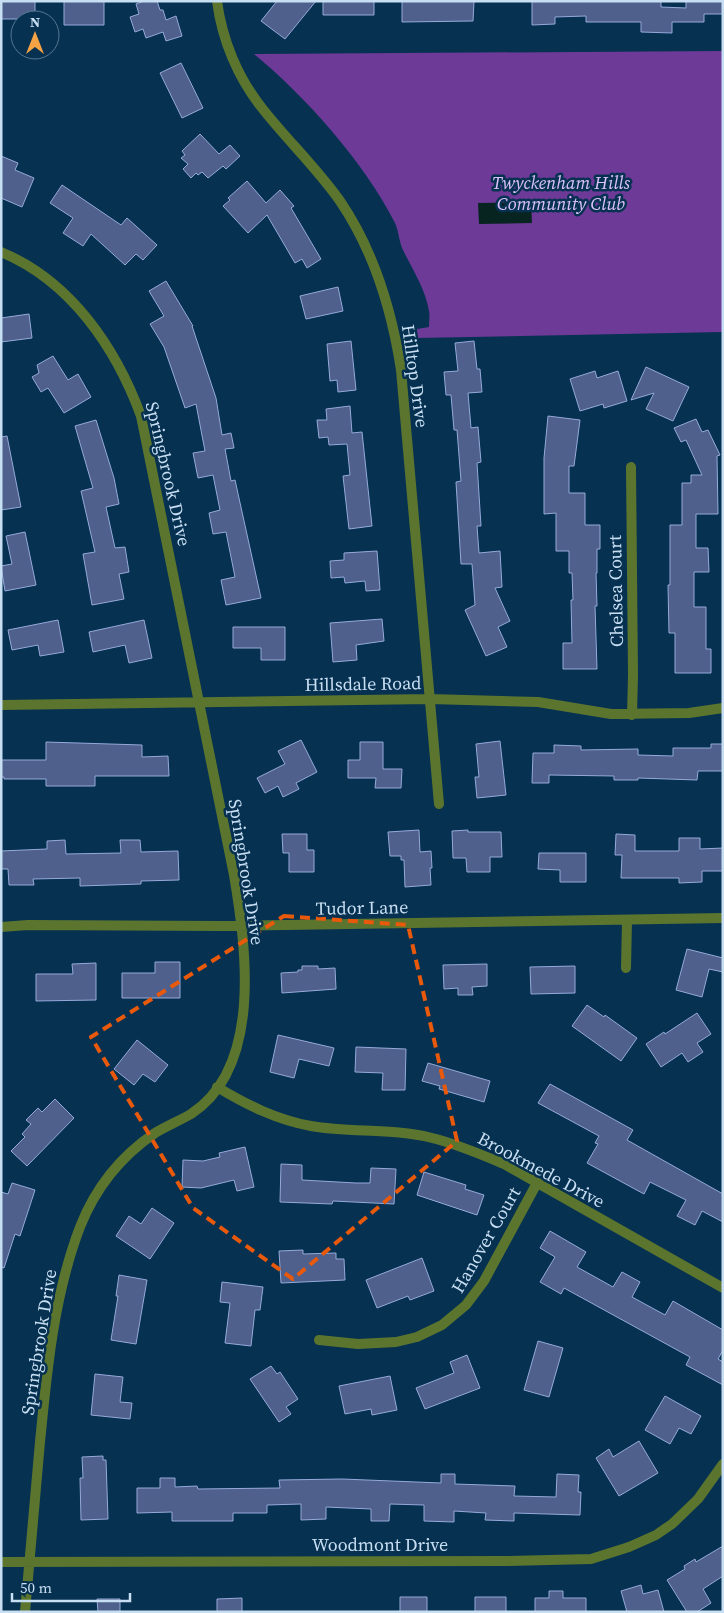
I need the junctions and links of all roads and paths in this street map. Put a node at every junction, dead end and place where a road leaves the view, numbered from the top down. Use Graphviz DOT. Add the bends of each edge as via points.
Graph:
graph roads {
  1 [pos="217,1"];
  2 [pos="1,252"];
  3 [pos="631,467"];
  4 [pos="430,700"];
  5 [pos="199,702"];
  6 [pos="1,706"];
  7 [pos="723,708"];
  8 [pos="632,715"];
  9 [pos="438,804"];
  10 [pos="723,918"];
  11 [pos="626,920"];
  12 [pos="242,926"];
  13 [pos="1,927"];
  14 [pos="626,968"];
  15 [pos="217,1087"];
  16 [pos="537,1183"];
  17 [pos="723,1288"];
  18 [pos="319,1340"];
  19 [pos="723,1464"];
  20 [pos="30,1561"];
  21 [pos="1,1562"];
  22 [pos="25,1612"];
  1 -- 4 [label="street, Hilltop Drive" via="224,35 246,86 304,155 356,227 389,311 401,370"];
  2 -- 5 [label="street, Springbrook Drive" via="34,268 84,314 118,362 131,391 150,455"];
  3 -- 8 [label="street, Chelsea Court"];
  4 -- 5 [label="street, Hillsdale Road"];
  4 -- 8 [label="street, Hillsdale Road" via="538,702"];
  4 -- 9 [label="street, Hilltop Drive"];
  5 -- 6 [label="street, Hillsdale Road"];
  5 -- 12 [label="street, Springbrook Drive"];
  7 -- 8 [label="street, Hillsdale Road"];
  10 -- 11 [label="street, Tudor Lane"];
  11 -- 12 [label="street, Tudor Lane"];
  11 -- 14 [label="street"];
  12 -- 13 [label="street, Tudor Lane"];
  12 -- 15 [label="street, Springbrook Drive" via="240,1038 228,1072"];
  15 -- 16 [label="street, Brookmede Drive" via="260,1111 312,1126 399,1133 458,1146 504,1164"];
  15 -- 20 [label="street, Springbrook Drive" via="192,1113 157,1132 125,1157 95,1195 80,1227 60,1291 49,1361"];
  16 -- 17 [label="street, Brookmede Drive"];
  16 -- 18 [label="street, Hanover Court" via="484,1281 466,1306 442,1325 396,1342 358,1344"];
  19 -- 20 [label="street, Woodmont Drive" via="698,1499 672,1524 630,1547 591,1559"];
  20 -- 21 [label="street, Woodmont Drive"];
  20 -- 22 [label="street, Springbrook Drive"];
}
